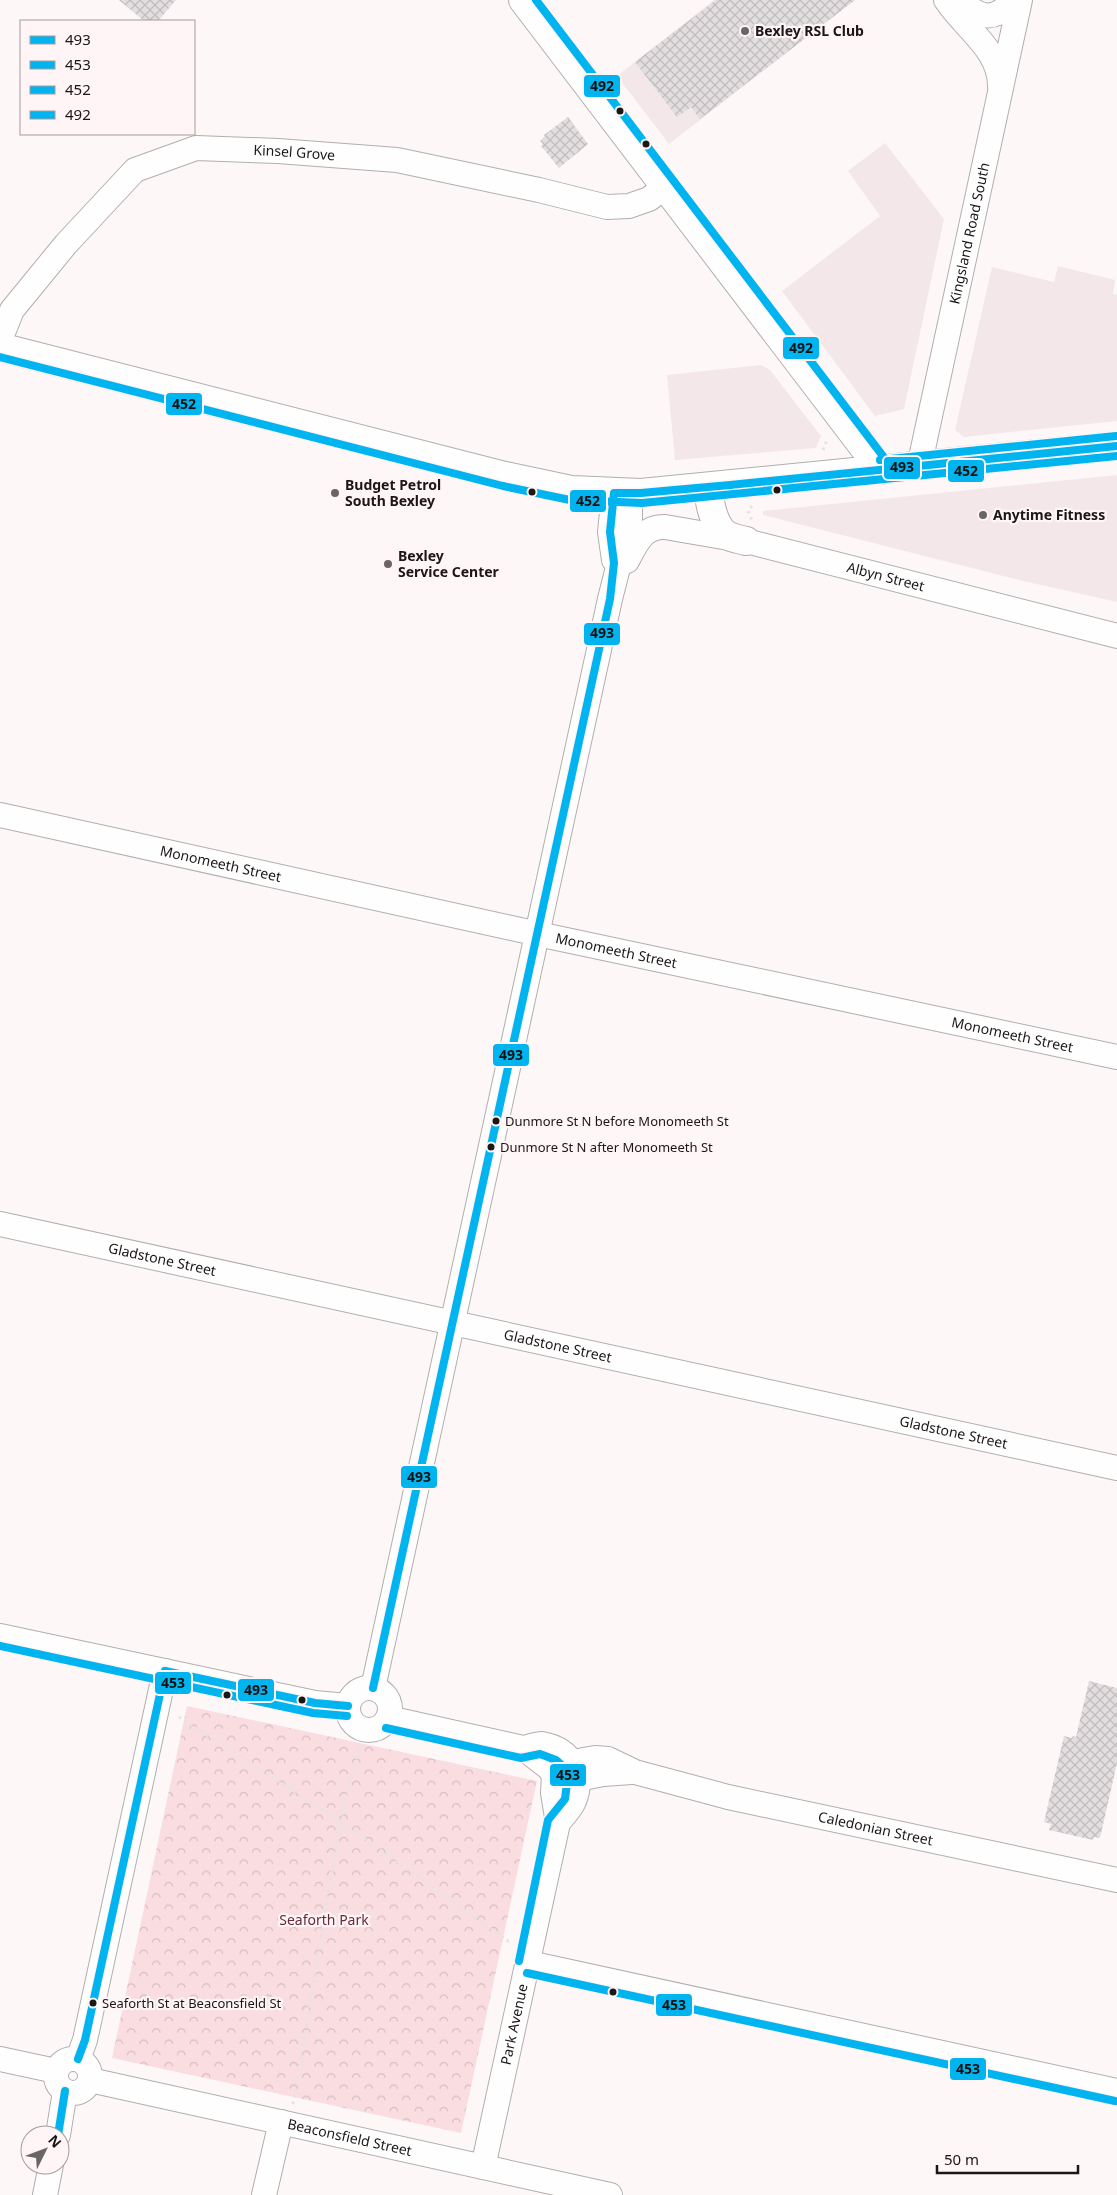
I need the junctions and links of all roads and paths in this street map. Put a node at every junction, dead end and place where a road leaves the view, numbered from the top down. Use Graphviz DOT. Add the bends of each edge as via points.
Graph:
graph roads {
  1 [pos="523,0"];
  2 [pos="946,0"];
  3 [pos="959,0"];
  4 [pos="1012,0"];
  5 [pos="1020,0"];
  6 [pos="998,103"];
  7 [pos="665,187"];
  8 [pos="0,340"];
  9 [pos="0,347"];
  10 [pos="827,440"];
  11 [pos="1117,446"];
  12 [pos="823,450"];
  13 [pos="918,467"];
  14 [pos="882,470"];
  15 [pos="719,486"];
  16 [pos="622,493"];
  17 [pos="752,506"];
  18 [pos="750,532"];
  19 [pos="610,599"];
  20 [pos="1117,636"];
  21 [pos="0,815"];
  22 [pos="536,933"];
  23 [pos="1117,1057"];
  24 [pos="0,1224"];
  25 [pos="451,1323"];
  26 [pos="1117,1468"];
  27 [pos="0,1636"];
  28 [pos="166,1671"];
  29 [pos="373,1688"];
  30 [pos="348,1706"];
  31 [pos="179,1716"];
  32 [pos="388,1718"];
  33 [pos="364,1730"];
  34 [pos="571,1773"];
  35 [pos="340,1821"];
  36 [pos="1117,1880"];
  37 [pos="531,1953"];
  38 [pos="0,2059"];
  39 [pos="78,2059"];
  40 [pos="90,2080"];
  41 [pos="61,2081"];
  42 [pos="1117,2091"];
  43 [pos="286,2123"];
  44 [pos="59,2125"];
  45 [pos="483,2167"];
  46 [pos="49,2175"];
  47 [pos="45,2195"];
  48 [pos="264,2195"];
  49 [pos="610,2195"];
  1 -- 7 [label="main road"];
  2 -- 6 [label="street" via="995,62 999,73"];
  3 -- 4 [label="street" via="982,16 996,14"];
  5 -- 6 [label="street, Kingsland Road South"];
  6 -- 13 [label="street, Kingsland Road South"];
  7 -- 8 [label="street, Kinsel Grove" via="649,199 630,206 607,207 397,160 196,148 135,170 66,244 12,310"];
  7 -- 14 [label="main road"];
  9 -- 16 [label="main road" via="505,476 571,490"];
  10 -- 12 [label="path"];
  11 -- 13 [label="main road"];
  13 -- 14 [label="main road"];
  14 -- 15 [label="main road"];
  15 -- 16 [label="main road"];
  15 -- 18 [label="main road" via="739,534"];
  16 -- 19 [label="street" via="610,532 614,563"];
  17 -- 18 [label="path" via="748,511"];
  18 -- 19 [label="street, Albyn Street" via="653,528 637,543"];
  18 -- 20 [label="street, Albyn Street"];
  19 -- 22 [label="street"];
  21 -- 22 [label="street, Monomeeth Street"];
  22 -- 23 [label="street, Monomeeth Street"];
  22 -- 25 [label="street"];
  24 -- 25 [label="street, Gladstone Street"];
  25 -- 26 [label="street, Gladstone Street"];
  25 -- 29 [label="street"];
  27 -- 28 [label="street"];
  28 -- 30 [label="street"];
  28 -- 39 [label="street" via="85,2040"];
  29 -- 30 [label="street" via="354,1694"];
  29 -- 32 [label="street" via="388,1699"];
  30 -- 33 [label="street" via="353,1723"];
  31 -- 35 [label="path"];
  32 -- 33 [label="street" via="375,1729"];
  32 -- 34 [label="street" via="523,1748 541,1744 561,1751"];
  33 -- 35 [label="path"];
  34 -- 36 [label="street, Caledonian Street" via="595,1758 608,1759 635,1772 728,1797"];
  34 -- 37 [label="street, Park Avenue" via="574,1803 558,1823"];
  35 -- 37 [label="path" via="508,1941"];
  35 -- 43 [label="path" via="297,2076"];
  37 -- 42 [label="street"];
  37 -- 45 [label="street, Park Avenue"];
  38 -- 41 [label="street"];
  39 -- 40 [label="street" via="87,2065"];
  39 -- 41 [label="street" via="67,2059 58,2066"];
  40 -- 41 [label="street" via="75,2093"];
  40 -- 43 [label="street, Beaconsfield Street"];
  41 -- 44 [label="street"];
  43 -- 45 [label="street, Beaconsfield Street"];
  43 -- 48 [label="street"];
  45 -- 49 [label="street, Beaconsfield Street"];
  46 -- 47 [label="street"];
}
